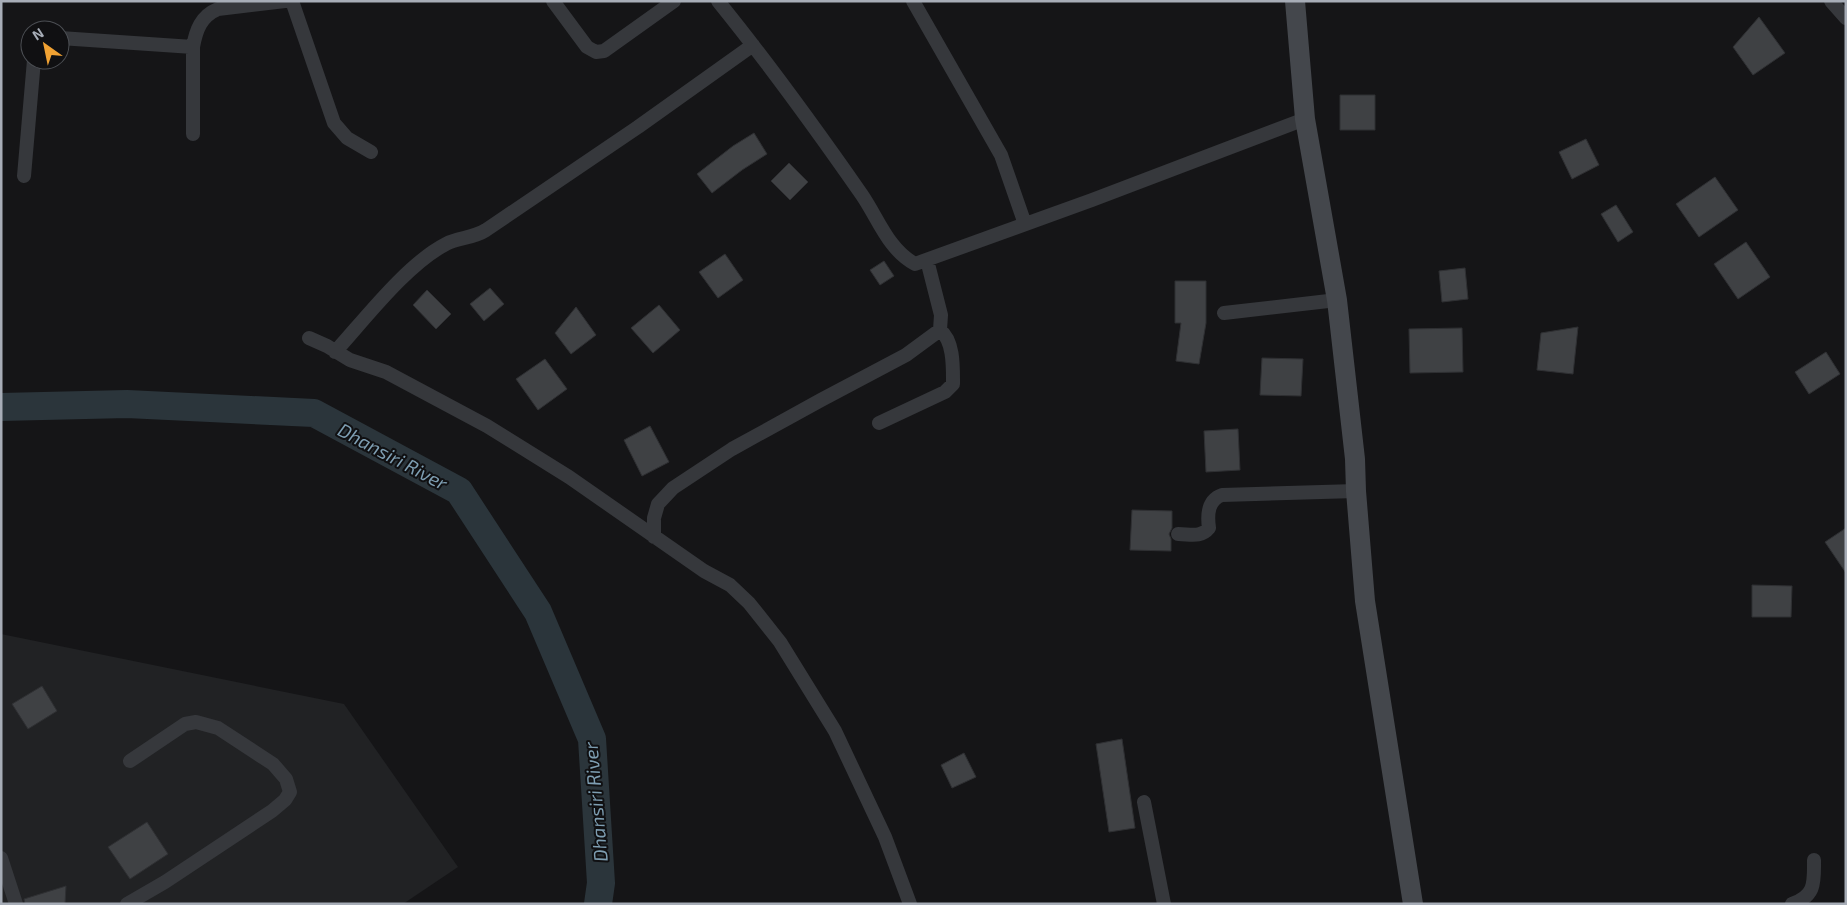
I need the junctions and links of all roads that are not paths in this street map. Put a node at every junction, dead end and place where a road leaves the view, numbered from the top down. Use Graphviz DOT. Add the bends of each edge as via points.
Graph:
graph roads {
  1 [pos="285,1"];
  2 [pos="292,1"];
  3 [pos="553,1"];
  4 [pos="674,1"];
  5 [pos="718,1"];
  6 [pos="913,1"];
  7 [pos="1295,1"];
  8 [pos="1831,1"];
  9 [pos="1846,18"];
  10 [pos="70,39"];
  11 [pos="753,45"];
  12 [pos="193,47"];
  13 [pos="33,70"];
  14 [pos="1305,119"];
  15 [pos="193,134"];
  16 [pos="371,152"];
  17 [pos="24,176"];
  18 [pos="1025,224"];
  19 [pos="927,260"];
  20 [pos="1337,300"];
  21 [pos="1224,313"];
  22 [pos="940,330"];
  23 [pos="309,338"];
  24 [pos="335,352"];
  25 [pos="879,423"];
  26 [pos="1356,491"];
  27 [pos="1178,534"];
  28 [pos="654,537"];
  29 [pos="130,761"];
  30 [pos="1144,802"];
  31 [pos="1,858"];
  32 [pos="1814,860"];
  33 [pos="16,904"];
  34 [pos="127,904"];
  35 [pos="910,904"];
  36 [pos="1164,904"];
  37 [pos="1413,904"];
  38 [pos="1792,904"];
  1 -- 12 [label="street" via="207,13 195,34"];
  2 -- 16 [label="street" via="334,123 347,138"];
  3 -- 4 [label="street" via="587,47 596,52 604,51"];
  5 -- 11 [label="street"];
  6 -- 18 [label="street" via="1001,156"];
  7 -- 14 [label="street"];
  8 -- 9 [label="street"];
  10 -- 12 [label="street"];
  11 -- 19 [label="street" via="864,197 894,248 915,264"];
  11 -- 24 [label="street" via="486,230 440,248 401,280"];
  12 -- 15 [label="street"];
  13 -- 17 [label="street"];
  14 -- 18 [label="street"];
  14 -- 20 [label="street"];
  18 -- 19 [label="street"];
  19 -- 22 [label="street" via="941,314"];
  20 -- 21 [label="street"];
  20 -- 26 [label="street"];
  22 -- 25 [label="street" via="949,342 953,384 945,392"];
  22 -- 28 [label="street" via="906,355 732,449 673,488 658,504"];
  23 -- 24 [label="street"];
  24 -- 28 [label="street" via="386,372 487,426 569,477"];
  26 -- 27 [label="street" via="1222,495 1210,503 1209,528 1205,533"];
  26 -- 37 [label="street" via="1365,601"];
  28 -- 35 [label="street" via="730,585 780,642 835,732 885,837"];
  29 -- 34 [label="street" via="185,724 196,722 218,728 272,764 286,780 290,792 286,800 272,811 166,882"];
  30 -- 36 [label="street"];
  31 -- 33 [label="street"];
  32 -- 38 [label="street" via="1811,892"];
}
